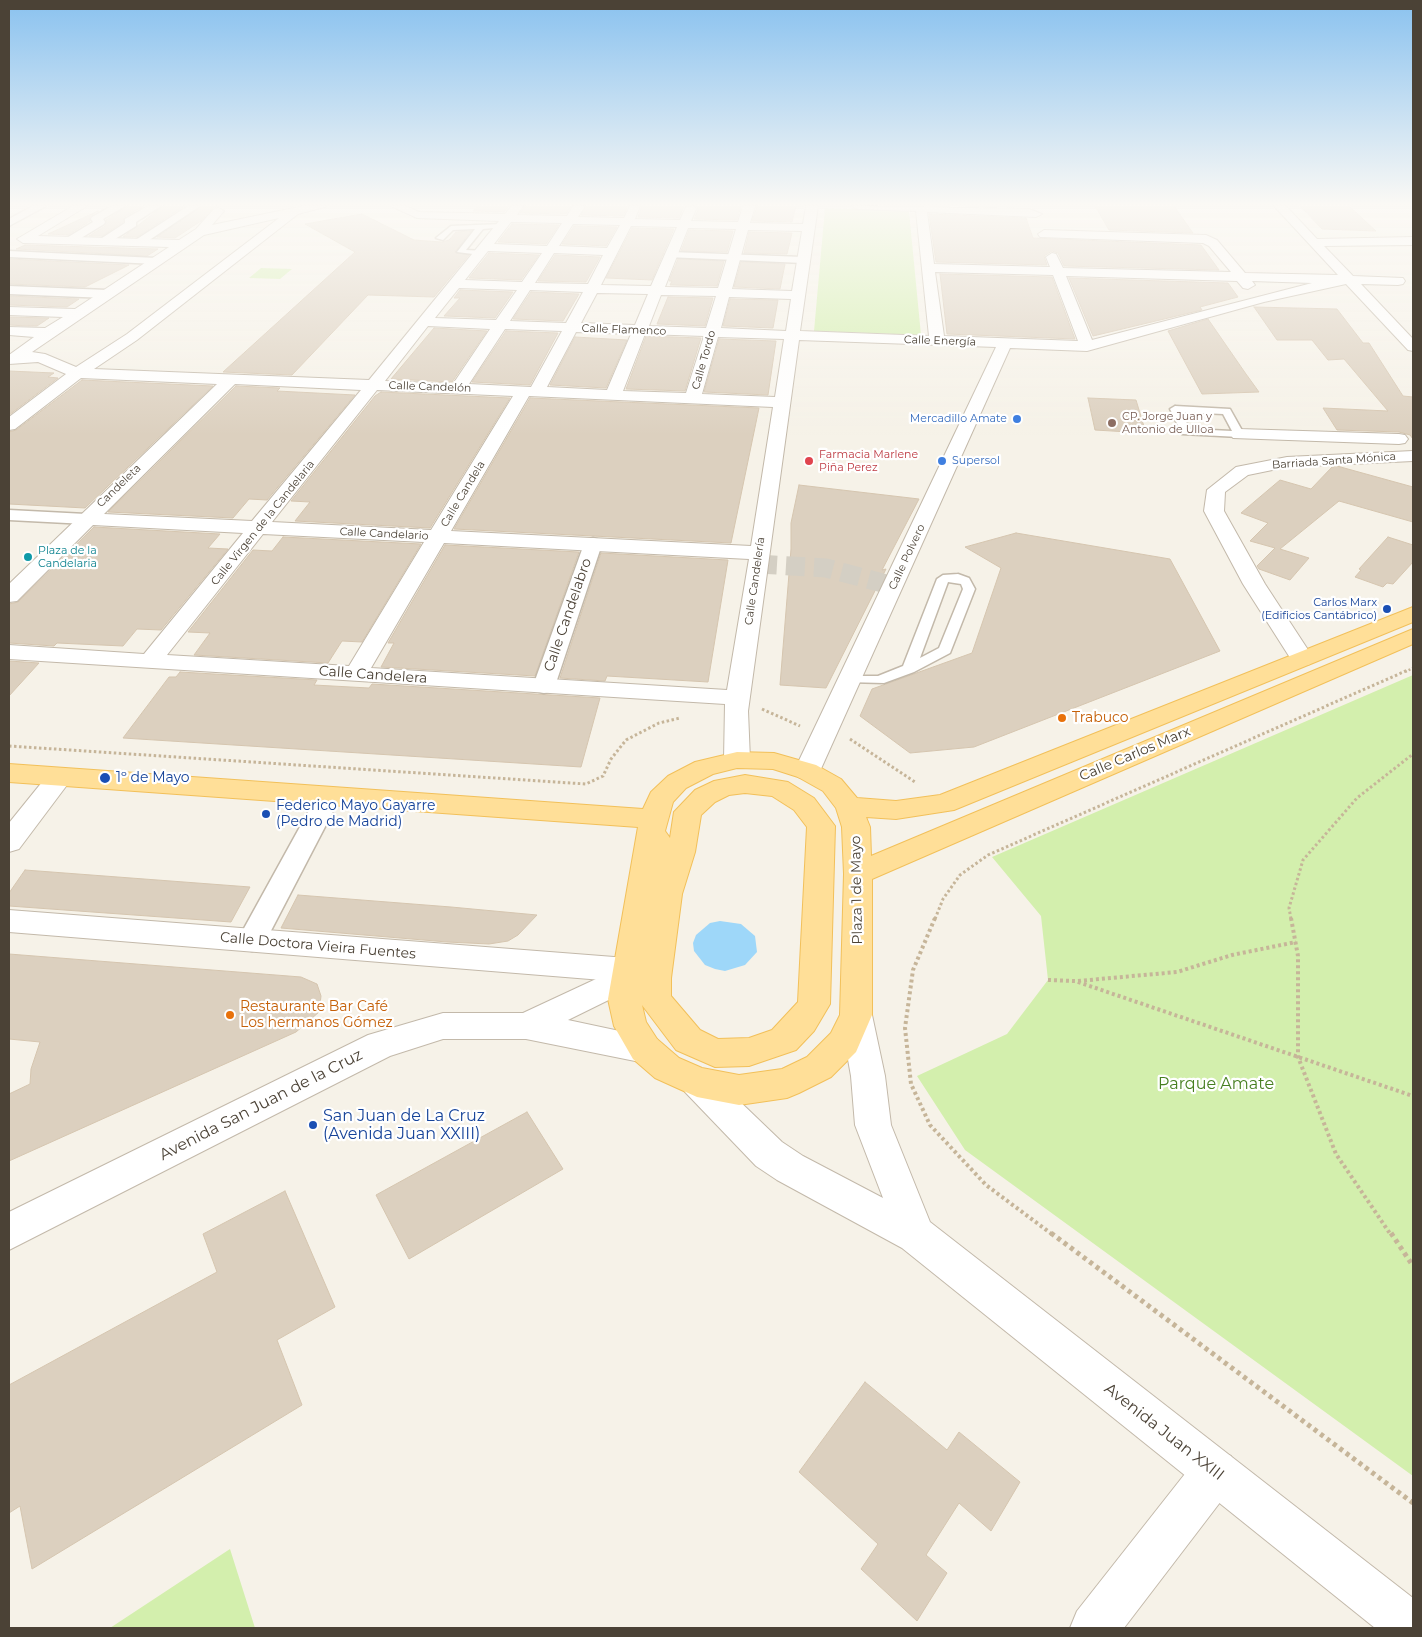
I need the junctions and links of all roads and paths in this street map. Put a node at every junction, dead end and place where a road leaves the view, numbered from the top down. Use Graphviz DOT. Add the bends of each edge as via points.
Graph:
graph roads {
  1 [pos="124,282"];
  2 [pos="202,282"];
  3 [pos="528,282"];
  4 [pos="595,282"];
  5 [pos="660,282"];
  6 [pos="727,282"];
  7 [pos="800,282"];
  8 [pos="930,282"];
  9 [pos="1061,282"];
  10 [pos="1245,282"];
  11 [pos="1329,282"];
  12 [pos="1352,282"];
  13 [pos="1381,282"];
  14 [pos="456,284"];
  15 [pos="1401,284"];
  16 [pos="526,286"];
  17 [pos="592,288"];
  18 [pos="9,290"];
  19 [pos="656,291"];
  20 [pos="724,293"];
  21 [pos="106,294"];
  22 [pos="798,296"];
  23 [pos="1260,300"];
  24 [pos="9,311"];
  25 [pos="78,313"];
  26 [pos="1387,319"];
  27 [pos="1404,319"];
  28 [pos="426,322"];
  29 [pos="500,325"];
  30 [pos="571,328"];
  31 [pos="9,331"];
  32 [pos="639,331"];
  33 [pos="48,333"];
  34 [pos="712,333"];
  35 [pos="132,337"];
  36 [pos="792,337"];
  37 [pos="937,341"];
  38 [pos="1005,343"];
  39 [pos="1087,346"];
  40 [pos="1413,347"];
  41 [pos="88,349"];
  42 [pos="70,353"];
  43 [pos="40,357"];
  44 [pos="12,359"];
  45 [pos="77,373"];
  46 [pos="232,378"];
  47 [pos="376,384"];
  48 [pos="458,388"];
  49 [pos="530,391"];
  50 [pos="613,395"];
  51 [pos="693,398"];
  52 [pos="782,402"];
  53 [pos="9,425"];
  54 [pos="1238,434"];
  55 [pos="1413,440"];
  56 [pos="1413,456"];
  57 [pos="9,515"];
  58 [pos="86,519"];
  59 [pos="259,528"];
  60 [pos="438,536"];
  61 [pos="593,544"];
  62 [pos="760,553"];
  63 [pos="9,596"];
  64 [pos="1413,614"];
  65 [pos="1413,636"];
  66 [pos="9,652"];
  67 [pos="1302,659"];
  68 [pos="150,661"];
  69 [pos="1413,668"];
  70 [pos="908,669"];
  71 [pos="356,674"];
  72 [pos="851,679"];
  73 [pos="544,686"];
  74 [pos="746,703"];
  75 [pos="684,717"];
  76 [pos="806,727"];
  77 [pos="843,737"];
  78 [pos="9,746"];
  79 [pos="1413,754"];
  80 [pos="736,760"];
  81 [pos="807,771"];
  82 [pos="9,774"];
  83 [pos="60,777"];
  84 [pos="920,785"];
  85 [pos="329,796"];
  86 [pos="849,806"];
  87 [pos="652,826"];
  88 [pos="9,842"];
  89 [pos="858,874"];
  90 [pos="668,893"];
  91 [pos="9,921"];
  92 [pos="252,940"];
  93 [pos="1296,942"];
  94 [pos="627,974"];
  95 [pos="1048,980"];
  96 [pos="1075,981"];
  97 [pos="856,1015"];
  98 [pos="526,1026"];
  99 [pos="645,1049"];
  100 [pos="1298,1057"];
  101 [pos="697,1082"];
  102 [pos="1413,1096"];
  103 [pos="9,1232"];
  104 [pos="916,1236"];
  105 [pos="1413,1266"];
  106 [pos="1215,1472"];
  107 [pos="1413,1503"];
  108 [pos="1094,1628"];
  109 [pos="1412,1628"];
  1 -- 21 [label="street"];
  2 -- 35 [label="street"];
  3 -- 16 [label="street"];
  4 -- 17 [label="street, Calle Candela"];
  5 -- 19 [label="street"];
  6 -- 20 [label="street, Calle Tordo"];
  7 -- 22 [label="street, Calle Candelería"];
  8 -- 37 [label="street"];
  9 -- 39 [label="street"];
  10 -- 23 [label="street"];
  11 -- 23 [label="street, Calle Energía"];
  12 -- 26 [label="street"];
  13 -- 15 [label="street"];
  14 -- 16 [label="street"];
  14 -- 28 [label="street, Calle Virgen de la Candelaria"];
  16 -- 17 [label="street"];
  16 -- 29 [label="street"];
  17 -- 19 [label="street"];
  17 -- 30 [label="street, Calle Candela"];
  18 -- 21 [label="street"];
  19 -- 20 [label="street"];
  19 -- 32 [label="street"];
  20 -- 22 [label="street"];
  20 -- 34 [label="street, Calle Tordo"];
  21 -- 25 [label="street"];
  22 -- 36 [label="street, Calle Candelería"];
  23 -- 39 [label="street, Calle Energía"];
  24 -- 25 [label="street"];
  25 -- 33 [label="street"];
  26 -- 27 [label="street"];
  26 -- 40 [label="street"];
  28 -- 29 [label="street, Calle Flamenco"];
  28 -- 47 [label="street, Calle Virgen de la Candelaria"];
  29 -- 30 [label="street, Calle Flamenco"];
  29 -- 48 [label="street"];
  30 -- 32 [label="street, Calle Flamenco"];
  30 -- 49 [label="street, Calle Candela"];
  31 -- 33 [label="street"];
  32 -- 34 [label="street, Calle Flamenco"];
  32 -- 50 [label="street"];
  33 -- 44 [label="street"];
  34 -- 36 [label="street, Calle Flamenco"];
  34 -- 51 [label="street, Calle Tordo"];
  35 -- 41 [label="street"];
  35 -- 45 [label="street"];
  36 -- 37 [label="street, Calle Energía"];
  36 -- 52 [label="street, Calle Candelería"];
  37 -- 38 [label="street, Calle Energía"];
  38 -- 39 [label="street, Calle Energía"];
  38 -- 72 [label="street, Calle Polvero"];
  42 -- 43 [label="street"];
  43 -- 44 [label="street"];
  43 -- 45 [label="street"];
  45 -- 46 [label="street, Calle Candelón"];
  45 -- 53 [label="street"];
  46 -- 47 [label="street, Calle Candelón"];
  46 -- 58 [label="street, Candeleta"];
  47 -- 48 [label="street, Calle Candelón"];
  47 -- 59 [label="street, Calle Virgen de la Candelaria"];
  48 -- 49 [label="street, Calle Candelón"];
  49 -- 50 [label="street, Calle Candelón"];
  49 -- 60 [label="street, Calle Candela"];
  50 -- 51 [label="street, Calle Candelón"];
  51 -- 52 [label="street, Calle Candelón"];
  52 -- 62 [label="street, Calle Candelería"];
  54 -- 54 [label="lane" via="1226,411 1175,409 1186,432"];
  54 -- 55 [label="street"];
  56 -- 67 [label="street, Barriada Santa Mónica" via="1288,462 1242,471 1216,490 1214,511 1254,584"];
  57 -- 58 [label="street, Calle Candelario"];
  58 -- 59 [label="street, Calle Candelario"];
  58 -- 63 [label="street, Candeleta"];
  59 -- 60 [label="street, Calle Candelario"];
  59 -- 68 [label="street, Calle Virgen de la Candelaria"];
  60 -- 61 [label="street, Calle Candelario"];
  60 -- 71 [label="street, Calle Candela"];
  61 -- 62 [label="street, Calle Candelario"];
  61 -- 73 [label="street, Calle Candelabro"];
  62 -- 74 [label="street, Calle Candelería"];
  64 -- 67 [label="main road, Calle Carlos Marx"];
  65 -- 89 [label="main road, Calle Carlos Marx"];
  66 -- 68 [label="street, Calle Candelera"];
  67 -- 86 [label="main road, Calle Carlos Marx" via="944,804 896,810"];
  68 -- 71 [label="street, Calle Candelera"];
  69 -- 107 [label="path" via="988,855 960,875 943,899 913,970 905,1028 911,1084 930,1125 986,1185"];
  70 -- 70 [label="lane" via="945,650 969,589 965,581 943,579"];
  70 -- 72 [label="lane" via="879,680"];
  71 -- 73 [label="street, Calle Candelera"];
  72 -- 81 [label="street, Calle Polvero"];
  73 -- 74 [label="street, Calle Candelera"];
  74 -- 76 [label="path"];
  74 -- 80 [label="street, Calle Candelería"];
  75 -- 78 [label="path" via="659,723 626,740 611,758 603,776 586,784"];
  77 -- 84 [label="path"];
  79 -- 93 [label="path" via="1357,798 1303,860 1289,908"];
  80 -- 81 [label="main road, Plaza 1 de Mayo" via="774,761"];
  80 -- 87 [label="main road, Plaza 1 de Mayo" via="704,768 677,782 662,798"];
  81 -- 86 [label="main road, Plaza 1 de Mayo" via="832,786"];
  82 -- 83 [label="main road"];
  83 -- 85 [label="main road"];
  83 -- 88 [label="street"];
  85 -- 87 [label="main road"];
  85 -- 92 [label="street"];
  86 -- 89 [label="main road, Plaza 1 de Mayo" via="856,827"];
  87 -- 90 [label="main road" via="666,854"];
  87 -- 94 [label="main road, Plaza 1 de Mayo"];
  89 -- 97 [label="main road, Plaza 1 de Mayo"];
  90 -- 90 [label="main road" via="654,1000 666,1016 688,1040 715,1053 749,1052 784,1040 814,1004 821,826 804,804 778,788 745,784 723,787 705,796 688,812 681,852"];
  91 -- 92 [label="street, Calle Doctora Vieira Fuentes"];
  92 -- 94 [label="street, Calle Doctora Vieira Fuentes"];
  93 -- 96 [label="path" via="1232,955 1177,972"];
  93 -- 100 [label="path"];
  94 -- 98 [label="street"];
  94 -- 99 [label="main road, Plaza 1 de Mayo" via="624,999 630,1026"];
  95 -- 96 [label="path"];
  96 -- 100 [label="path"];
  97 -- 101 [label="main road, Plaza 1 de Mayo" via="844,1042 819,1067 787,1083 739,1090"];
  97 -- 104 [label="street" via="868,1076 873,1125"];
  98 -- 99 [label="street, Avenida San Juan de la Cruz"];
  98 -- 103 [label="street, Avenida San Juan de la Cruz" via="443,1026 380,1045"];
  99 -- 101 [label="main road, Plaza 1 de Mayo" via="667,1068"];
  100 -- 102 [label="path"];
  100 -- 105 [label="path" via="1336,1154"];
  101 -- 104 [label="street, Avenida Juan XXIII" via="769,1154"];
  104 -- 106 [label="street, Avenida Juan XXIII"];
  106 -- 108 [label="street"];
  106 -- 109 [label="street, Avenida Juan XXIII"];
}
